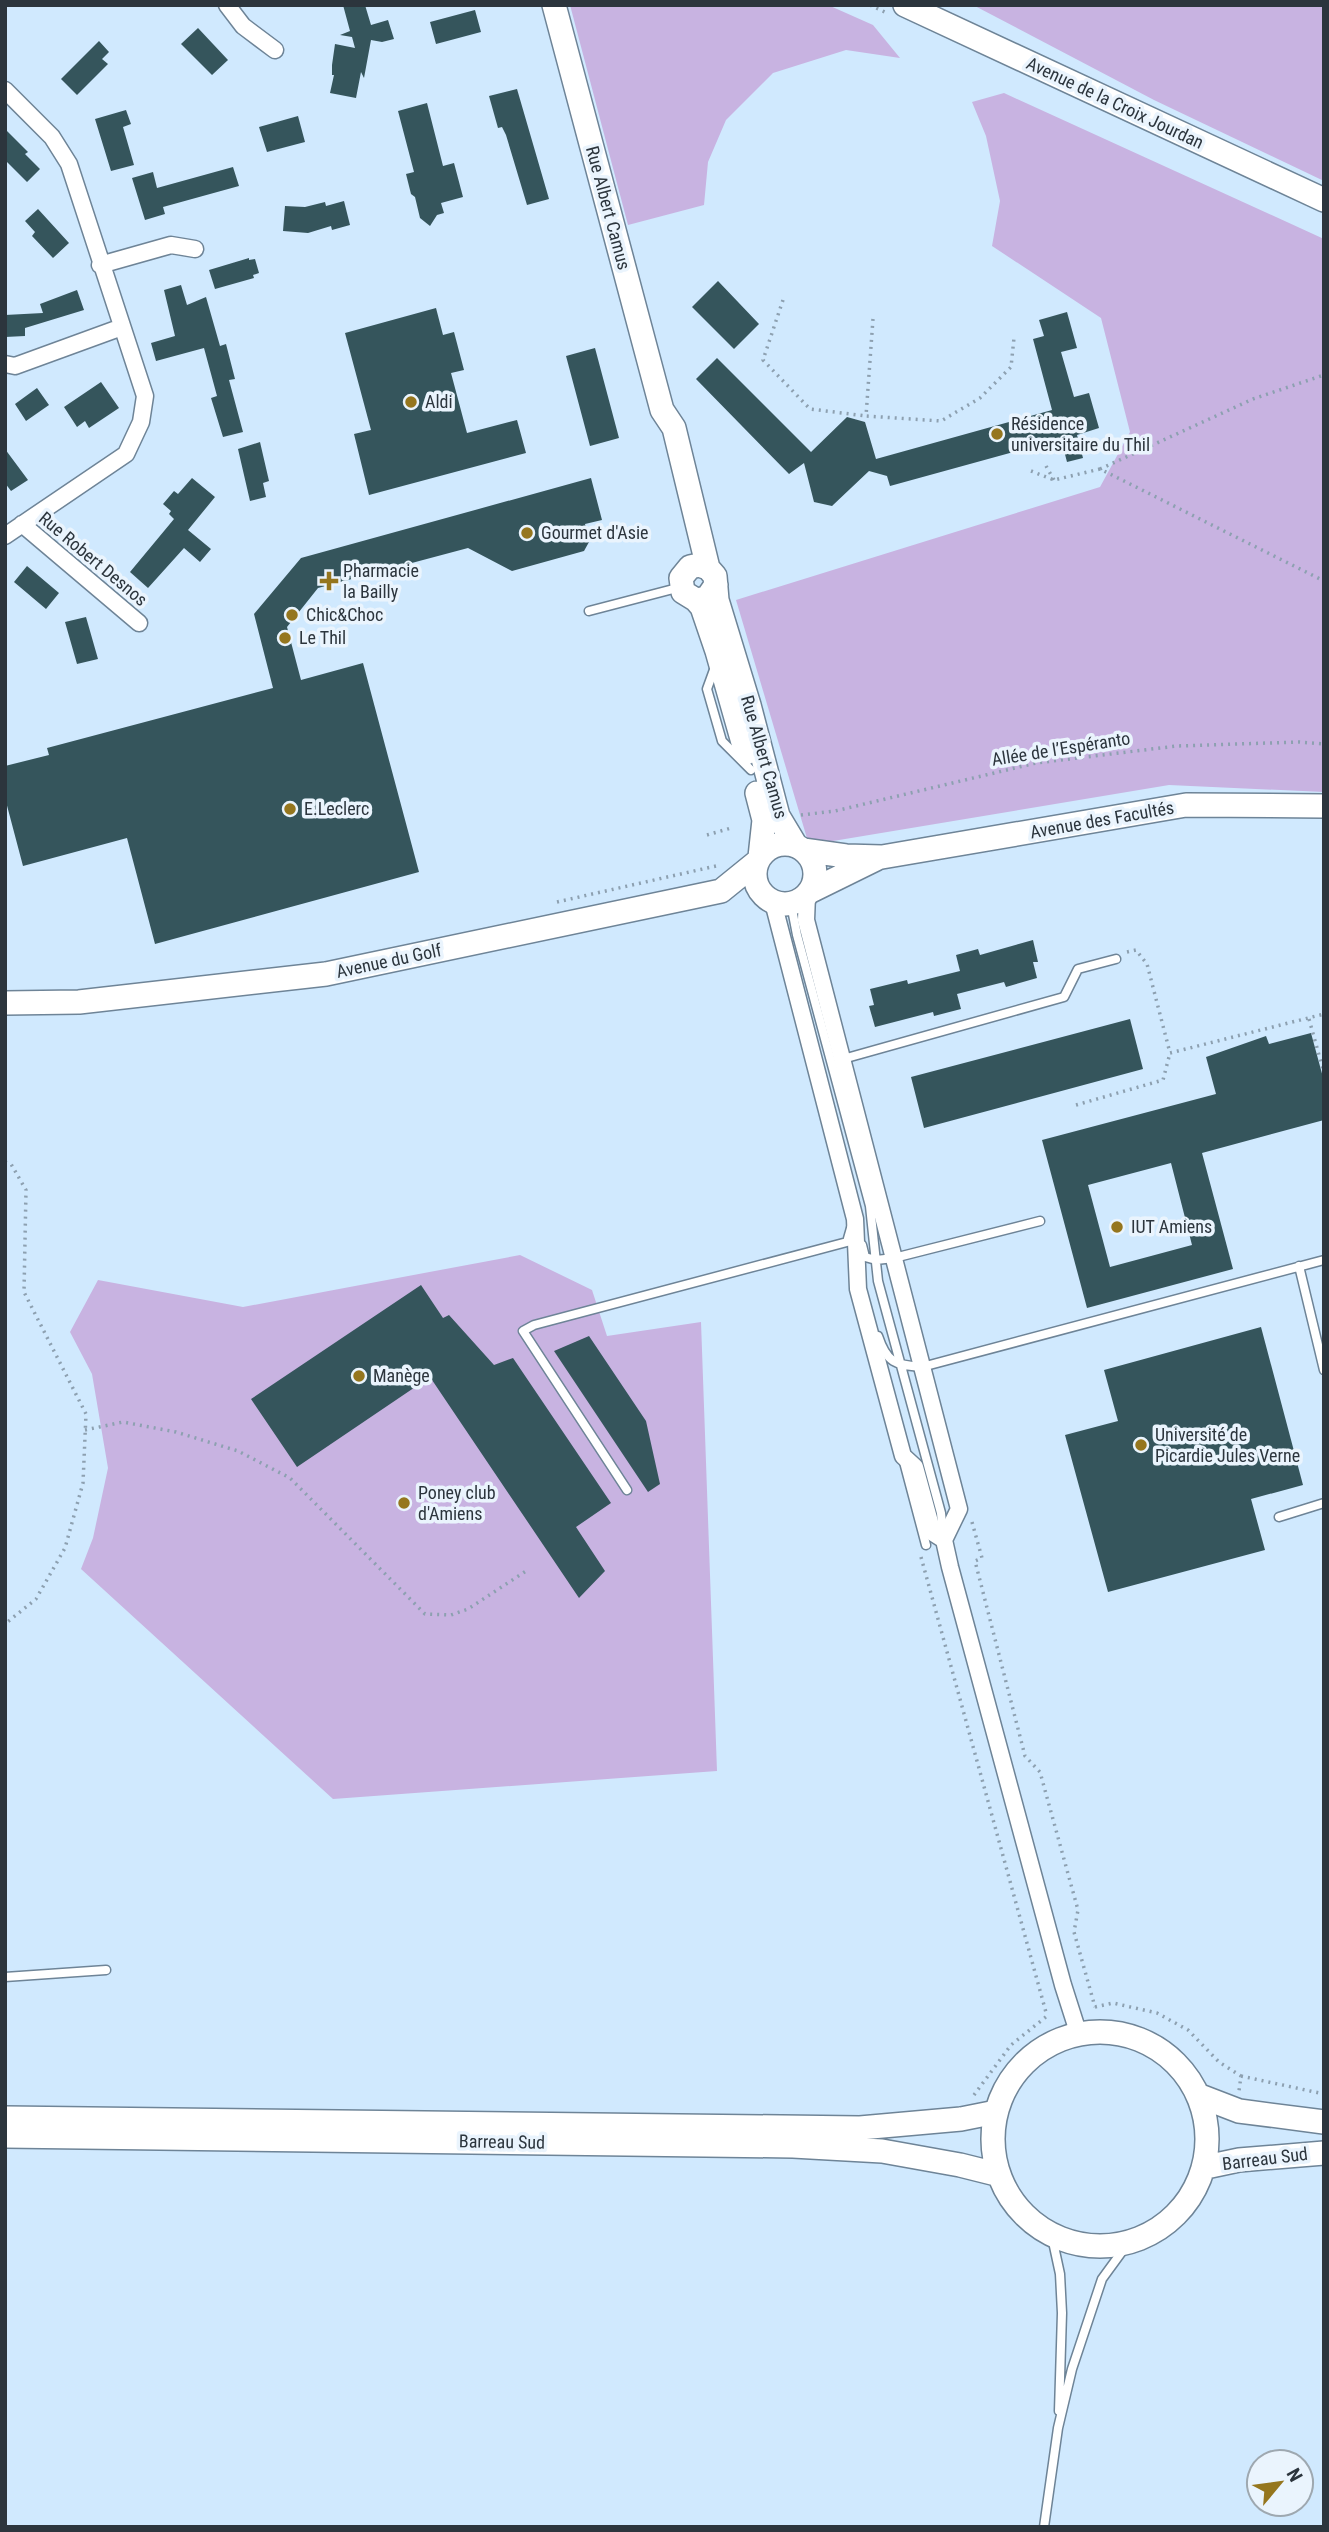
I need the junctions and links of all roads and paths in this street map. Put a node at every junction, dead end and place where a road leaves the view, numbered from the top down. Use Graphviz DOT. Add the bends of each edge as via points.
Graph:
graph roads {
  1 [pos="227,5"];
  2 [pos="554,5"];
  3 [pos="905,5"];
  4 [pos="275,50"];
  5 [pos="5,90"];
  6 [pos="1324,200"];
  7 [pos="195,249"];
  8 [pos="100,265"];
  9 [pos="783,300"];
  10 [pos="873,319"];
  11 [pos="122,327"];
  12 [pos="1014,338"];
  13 [pos="5,364"];
  14 [pos="1324,375"];
  15 [pos="866,416"];
  16 [pos="1046,467"];
  17 [pos="1100,469"];
  18 [pos="1031,471"];
  19 [pos="1054,480"];
  20 [pos="22,524"];
  21 [pos="5,536"];
  22 [pos="1324,581"];
  23 [pos="697,582"];
  24 [pos="589,611"];
  25 [pos="139,623"];
  26 [pos="1324,744"];
  27 [pos="1324,806"];
  28 [pos="778,816"];
  29 [pos="731,828"];
  30 [pos="707,835"];
  31 [pos="799,848"];
  32 [pos="882,857"];
  33 [pos="759,859"];
  34 [pos="725,861"];
  35 [pos="721,891"];
  36 [pos="789,898"];
  37 [pos="555,902"];
  38 [pos="1116,959"];
  39 [pos="5,1003"];
  40 [pos="1324,1014"];
  41 [pos="1309,1019"];
  42 [pos="1170,1053"];
  43 [pos="843,1059"];
  44 [pos="1324,1073"];
  45 [pos="1076,1105"];
  46 [pos="5,1162"];
  47 [pos="855,1219"];
  48 [pos="1041,1221"];
  49 [pos="894,1258"];
  50 [pos="876,1260"];
  51 [pos="1324,1260"];
  52 [pos="1299,1266"];
  53 [pos="861,1300"];
  54 [pos="900,1365"];
  55 [pos="922,1367"];
  56 [pos="1324,1370"];
  57 [pos="85,1430"];
  58 [pos="903,1456"];
  59 [pos="627,1490"];
  60 [pos="1324,1503"];
  61 [pos="970,1516"];
  62 [pos="1279,1517"];
  63 [pos="944,1540"];
  64 [pos="926,1545"];
  65 [pos="925,1569"];
  66 [pos="526,1571"];
  67 [pos="5,1625"];
  68 [pos="106,1970"];
  69 [pos="5,1977"];
  70 [pos="1094,2007"];
  71 [pos="1047,2016"];
  72 [pos="1075,2022"];
  73 [pos="1241,2076"];
  74 [pos="1239,2093"];
  75 [pos="1324,2094"];
  76 [pos="1200,2096"];
  77 [pos="970,2098"];
  78 [pos="996,2112"];
  79 [pos="5,2118"];
  80 [pos="1324,2122"];
  81 [pos="5,2136"];
  82 [pos="1324,2153"];
  83 [pos="1206,2166"];
  84 [pos="996,2174"];
  85 [pos="1052,2237"];
  86 [pos="1129,2242"];
  87 [pos="1058,2428"];
  88 [pos="1044,2527"];
  1 -- 4 [label="street" via="243,26"];
  2 -- 23 [label="main road, Rue Albert Camus" via="662,410 662,444"];
  3 -- 6 [label="main road, Avenue de la Croix Jourdan"];
  5 -- 8 [label="street, Rue Robert Desnos" via="52,137 69,164"];
  7 -- 8 [label="street" via="171,245"];
  8 -- 11 [label="street, Rue Robert Desnos"];
  9 -- 15 [label="path" via="763,360 810,409"];
  10 -- 15 [label="path"];
  11 -- 13 [label="street" via="15,366"];
  11 -- 20 [label="street, Rue Robert Desnos" via="145,396 141,422 126,454"];
  12 -- 15 [label="path" via="1011,367 980,398 941,421"];
  14 -- 17 [label="path" via="1252,399"];
  16 -- 19 [label="path"];
  17 -- 19 [label="path"];
  17 -- 22 [label="path"];
  18 -- 19 [label="path"];
  20 -- 21 [label="street, Rue Robert Desnos"];
  20 -- 25 [label="street, Rue Robert Desnos"];
  23 -- 24 [label="lane"];
  23 -- 28 [label="main road, Rue Albert Camus" via="717,600"];
  23 -- 33 [label="main road, Rue Albert Camus" via="764,820"];
  26 -- 28 [label="path, Allée de l’Espéranto" via="1177,746 1036,763 835,811"];
  27 -- 32 [label="main road, Avenue des Facultés" via="1186,805"];
  28 -- 31 [label="main road, Rue Albert Camus"];
  29 -- 30 [label="path"];
  31 -- 32 [label="main road, Avenue des Facultés"];
  31 -- 33 [label="main road" via="772,846"];
  31 -- 36 [label="main road" via="811,858 815,880"];
  32 -- 36 [label="main road, Avenue des Facultés"];
  33 -- 35 [label="main road, Avenue du Golf"];
  33 -- 36 [label="main road" via="755,880"];
  34 -- 37 [label="path"];
  35 -- 36 [label="main road"];
  35 -- 39 [label="main road, Avenue du Golf" via="326,974 79,1002"];
  36 -- 43 [label="street" via="806,920"];
  36 -- 47 [label="street"];
  36 -- 50 [label="lane" via="870,1206"];
  38 -- 42 [label="path" via="1136,950 1147,964"];
  38 -- 43 [label="lane" via="1079,969 1064,997"];
  40 -- 41 [label="path"];
  41 -- 42 [label="path"];
  41 -- 44 [label="path"];
  42 -- 45 [label="path" via="1163,1080"];
  43 -- 49 [label="street"];
  46 -- 57 [label="path" via="11,1164 26,1190 24,1293 86,1414"];
  47 -- 50 [label="lane" via="865,1257"];
  47 -- 53 [label="street"];
  47 -- 59 [label="lane" via="847,1242 523,1331"];
  48 -- 49 [label="lane"];
  49 -- 50 [label="lane"];
  49 -- 55 [label="street"];
  50 -- 54 [label="lane"];
  51 -- 52 [label="lane"];
  52 -- 55 [label="lane"];
  52 -- 56 [label="lane"];
  53 -- 54 [label="lane" via="871,1311 884,1355"];
  53 -- 58 [label="street"];
  54 -- 55 [label="lane"];
  54 -- 63 [label="lane" via="941,1513"];
  55 -- 63 [label="street" via="959,1509"];
  57 -- 66 [label="path" via="123,1422 176,1432 238,1451 290,1478 425,1614 451,1615 468,1609"];
  57 -- 67 [label="path" via="83,1483 65,1548 36,1599"];
  58 -- 63 [label="street" via="915,1467 933,1533"];
  58 -- 64 [label="lane"];
  60 -- 62 [label="lane"];
  61 -- 70 [label="path" via="982,1558 975,1561 1025,1756 1040,1772 1078,1910 1074,1932"];
  63 -- 72 [label="street"];
  65 -- 71 [label="path"];
  68 -- 69 [label="lane"];
  70 -- 72 [label="path"];
  70 -- 73 [label="path" via="1113,2003 1157,2013 1188,2030 1219,2062"];
  71 -- 72 [label="path"];
  71 -- 77 [label="path" via="1011,2045"];
  72 -- 76 [label="main road" via="1143,2041 1182,2070"];
  72 -- 78 [label="main road" via="1011,2078"];
  73 -- 74 [label="path"];
  73 -- 75 [label="path"];
  76 -- 80 [label="main road, Barreau Sud" via="1239,2111"];
  76 -- 83 [label="main road" via="1207,2134"];
  78 -- 79 [label="main road, Barreau Sud" via="859,2128"];
  78 -- 84 [label="main road"];
  81 -- 84 [label="main road, Barreau Sud" via="793,2146 882,2151"];
  82 -- 83 [label="main road, Barreau Sud"];
  83 -- 86 [label="main road" via="1176,2213"];
  84 -- 85 [label="main road" via="1024,2214"];
  85 -- 86 [label="main road" via="1091,2247"];
  85 -- 87 [label="lane" via="1062,2313"];
  86 -- 87 [label="lane" via="1102,2279"];
  87 -- 88 [label="lane"];
}
